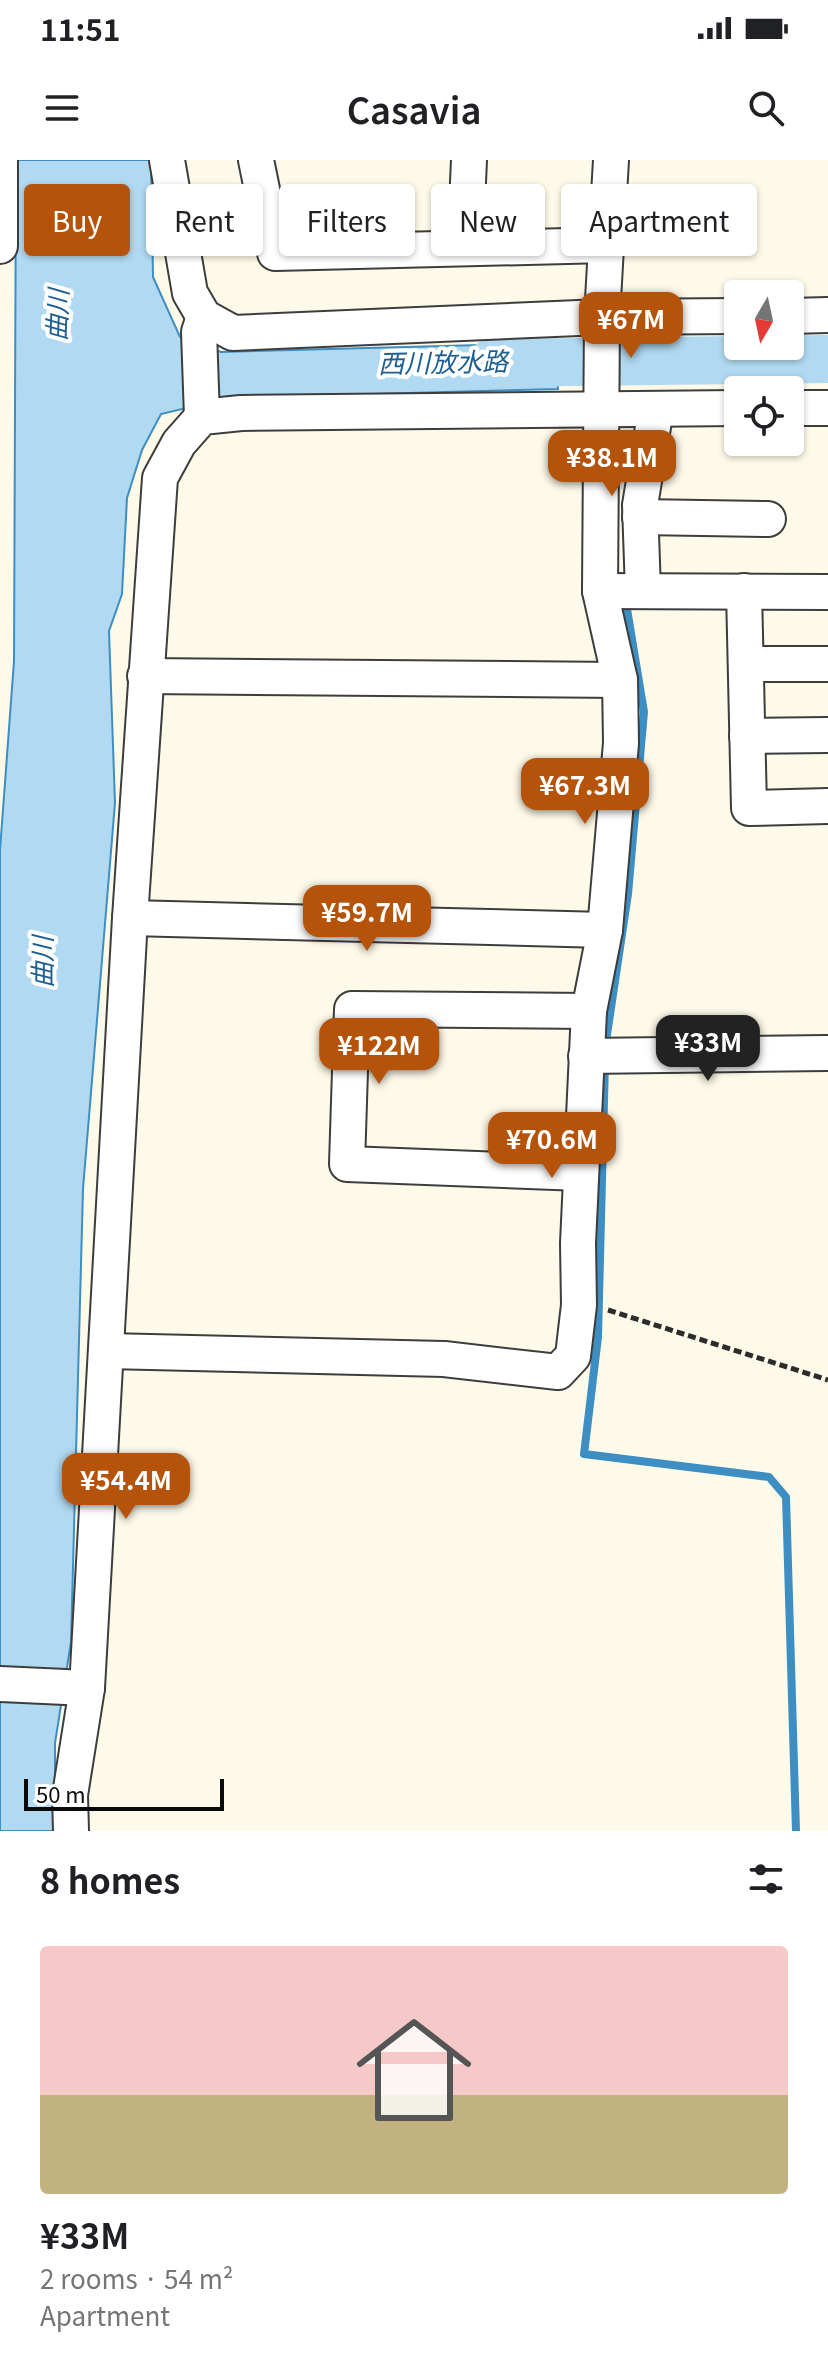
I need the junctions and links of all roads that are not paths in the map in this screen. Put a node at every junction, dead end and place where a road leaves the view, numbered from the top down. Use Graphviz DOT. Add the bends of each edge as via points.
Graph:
graph roads {
  1 [pos="0,160"];
  2 [pos="167,160"];
  3 [pos="256,160"];
  4 [pos="469,160"];
  5 [pos="611,160"];
  6 [pos="468,184"];
  7 [pos="610,184"];
  8 [pos="0,246"];
  9 [pos="431,249"];
  10 [pos="606,256"];
  11 [pos="828,315"];
  12 [pos="804,316"];
  13 [pos="724,317"];
  14 [pos="602,324"];
  15 [pos="202,325"];
  16 [pos="602,398"];
  17 [pos="724,408"];
  18 [pos="804,408"];
  19 [pos="828,408"];
  20 [pos="656,409"];
  21 [pos="201,411"];
  22 [pos="640,517"];
  23 [pos="768,519"];
  24 [pos="600,591"];
  25 [pos="643,591"];
  26 [pos="744,591"];
  27 [pos="828,592"];
  28 [pos="746,664"];
  29 [pos="828,664"];
  30 [pos="145,676"];
  31 [pos="620,680"];
  32 [pos="828,735"];
  33 [pos="747,736"];
  34 [pos="828,806"];
  35 [pos="130,918"];
  36 [pos="605,930"];
  37 [pos="589,1011"];
  38 [pos="828,1053"];
  39 [pos="586,1056"];
  40 [pos="581,1173"];
  41 [pos="107,1351"];
  42 [pos="0,1684"];
  43 [pos="78,1688"];
  44 [pos="71,1831"];
  1 -- 8 [label="street"];
  2 -- 15 [label="street" via="190,293"];
  3 -- 9 [label="street" via="275,253"];
  4 -- 6 [label="street"];
  5 -- 7 [label="street"];
  10 -- 14 [label="street"];
  11 -- 12 [label="street"];
  13 -- 14 [label="street"];
  14 -- 15 [label="street" via="233,333"];
  14 -- 16 [label="street"];
  15 -- 21 [label="street"];
  16 -- 20 [label="street"];
  16 -- 21 [label="street"];
  16 -- 24 [label="street"];
  17 -- 20 [label="street"];
  18 -- 19 [label="street"];
  20 -- 22 [label="street"];
  21 -- 30 [label="street" via="160,478"];
  22 -- 23 [label="street"];
  22 -- 25 [label="street"];
  24 -- 25 [label="street"];
  24 -- 31 [label="street"];
  25 -- 26 [label="street"];
  26 -- 27 [label="street"];
  26 -- 28 [label="street"];
  28 -- 29 [label="street"];
  28 -- 33 [label="street"];
  30 -- 31 [label="street"];
  30 -- 35 [label="street"];
  31 -- 36 [label="street" via="621,743"];
  32 -- 33 [label="street"];
  33 -- 34 [label="street" via="749,808"];
  35 -- 36 [label="street"];
  35 -- 41 [label="street"];
  36 -- 37 [label="street"];
  37 -- 39 [label="street"];
  37 -- 40 [label="street" via="352,1009 347,1164"];
  38 -- 39 [label="street"];
  39 -- 40 [label="street"];
  40 -- 41 [label="street" via="579,1305 573,1356 558,1372 444,1359"];
  41 -- 43 [label="street"];
  42 -- 43 [label="street"];
  43 -- 44 [label="street"];
}
